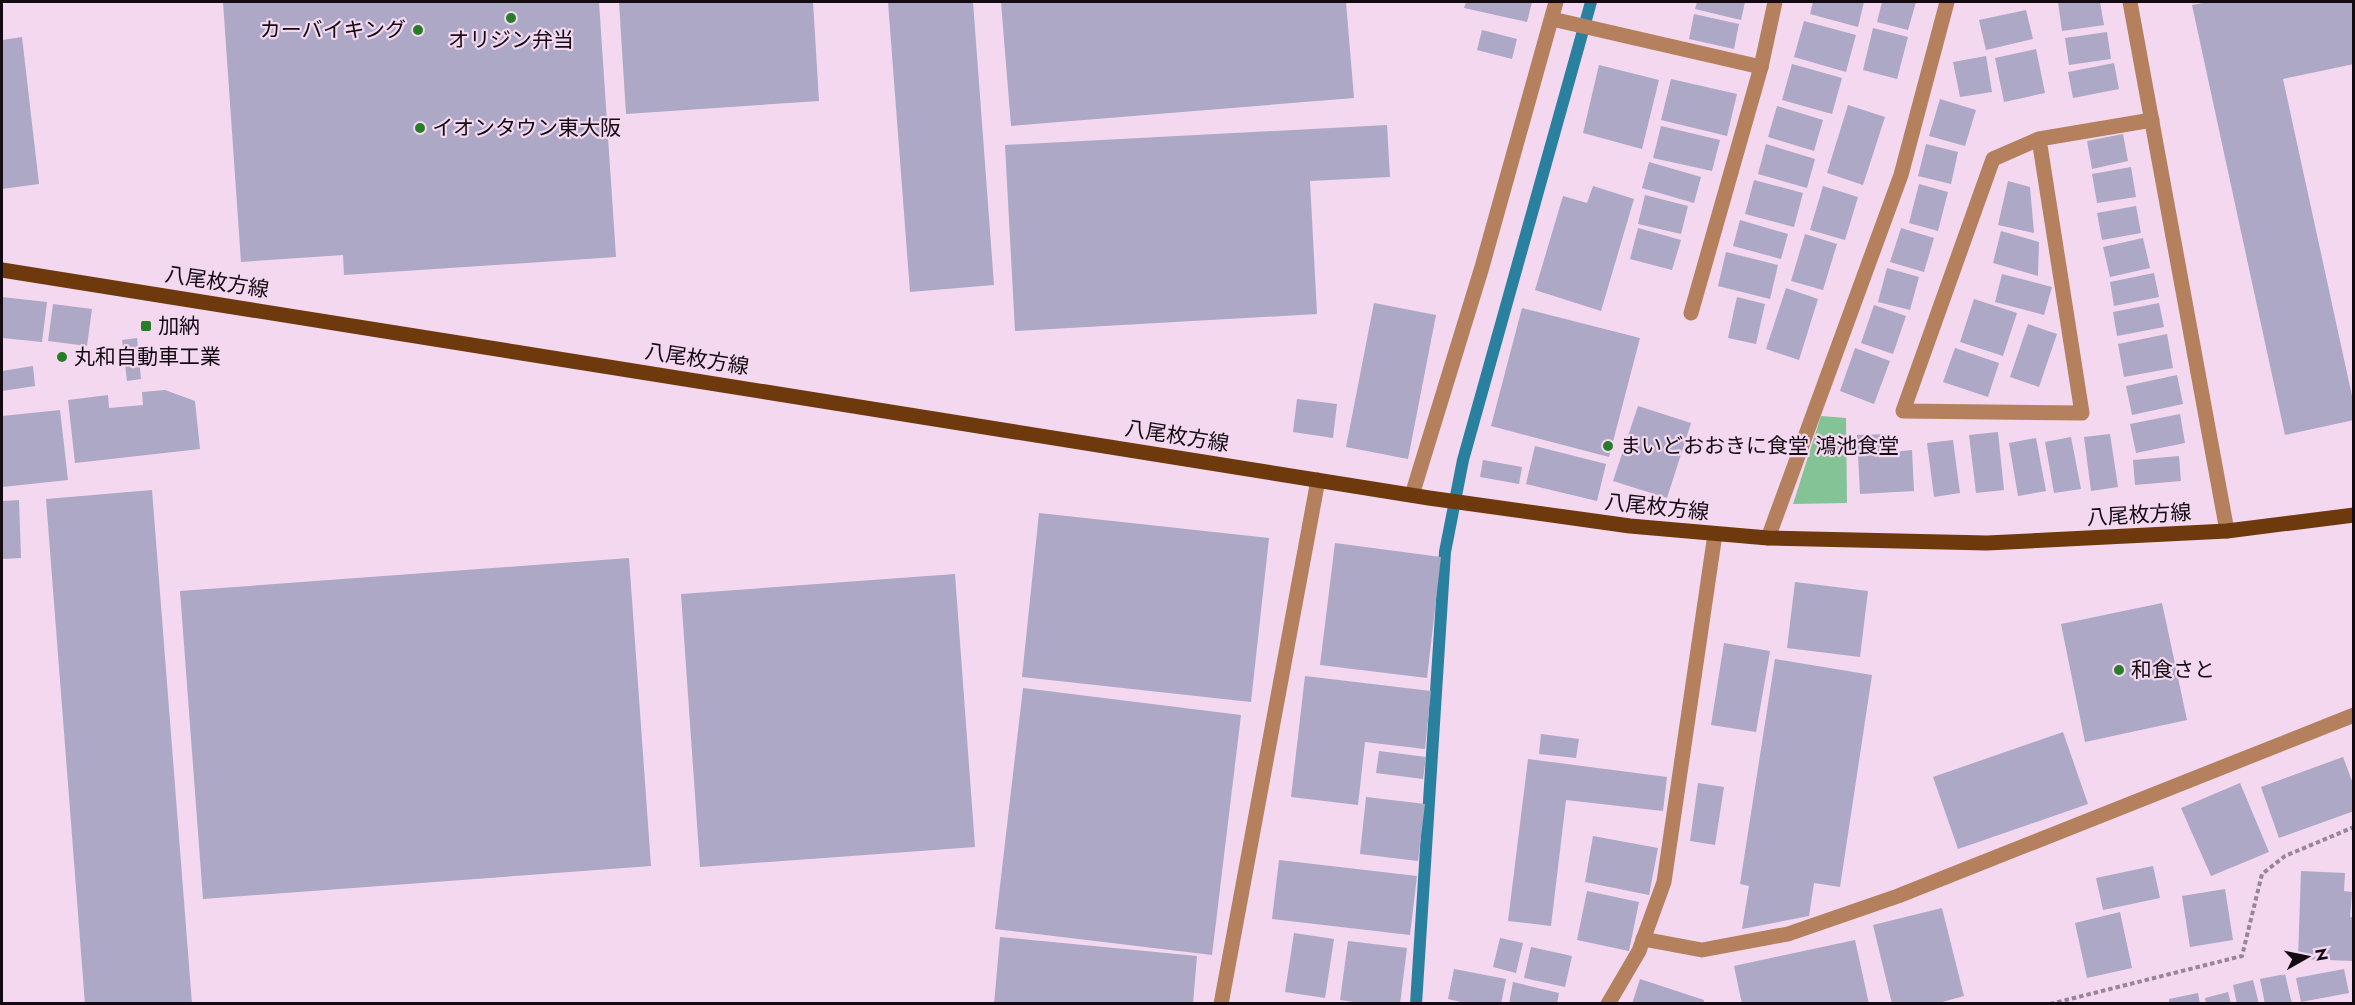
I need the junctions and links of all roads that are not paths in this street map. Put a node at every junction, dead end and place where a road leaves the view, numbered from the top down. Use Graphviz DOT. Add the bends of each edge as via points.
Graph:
graph roads {
  1 [pos="1556,2"];
  2 [pos="1775,2"];
  3 [pos="1947,2"];
  4 [pos="2130,2"];
  5 [pos="1555,20"];
  6 [pos="1761,67"];
  7 [pos="2152,120"];
  8 [pos="2039,139"];
  9 [pos="2,270"];
  10 [pos="1691,313"];
  11 [pos="1318,480"];
  12 [pos="1412,495"];
  13 [pos="2354,515"];
  14 [pos="2227,531"];
  15 [pos="1715,534"];
  16 [pos="1768,538"];
  17 [pos="2354,716"];
  18 [pos="1643,939"];
  19 [pos="1221,1004"];
  20 [pos="1608,1004"];
  1 -- 5 [label="street"];
  2 -- 6 [label="street"];
  3 -- 16 [label="street" via="1901,175"];
  4 -- 7 [label="street"];
  5 -- 6 [label="street"];
  5 -- 12 [label="street"];
  6 -- 10 [label="street"];
  7 -- 8 [label="street"];
  7 -- 14 [label="street"];
  8 -- 8 [label="street" via="1993,159 1904,411 2082,413"];
  9 -- 11 [label="main road, 八尾枚方線"];
  11 -- 12 [label="main road, 八尾枚方線"];
  11 -- 19 [label="street"];
  12 -- 15 [label="main road, 八尾枚方線"];
  13 -- 14 [label="main road, 八尾枚方線"];
  14 -- 16 [label="main road, 八尾枚方線" via="1987,543"];
  15 -- 16 [label="main road, 八尾枚方線"];
  15 -- 18 [label="street" via="1664,882"];
  17 -- 18 [label="street" via="1898,896 1788,934 1702,950"];
  18 -- 20 [label="street"];
}
